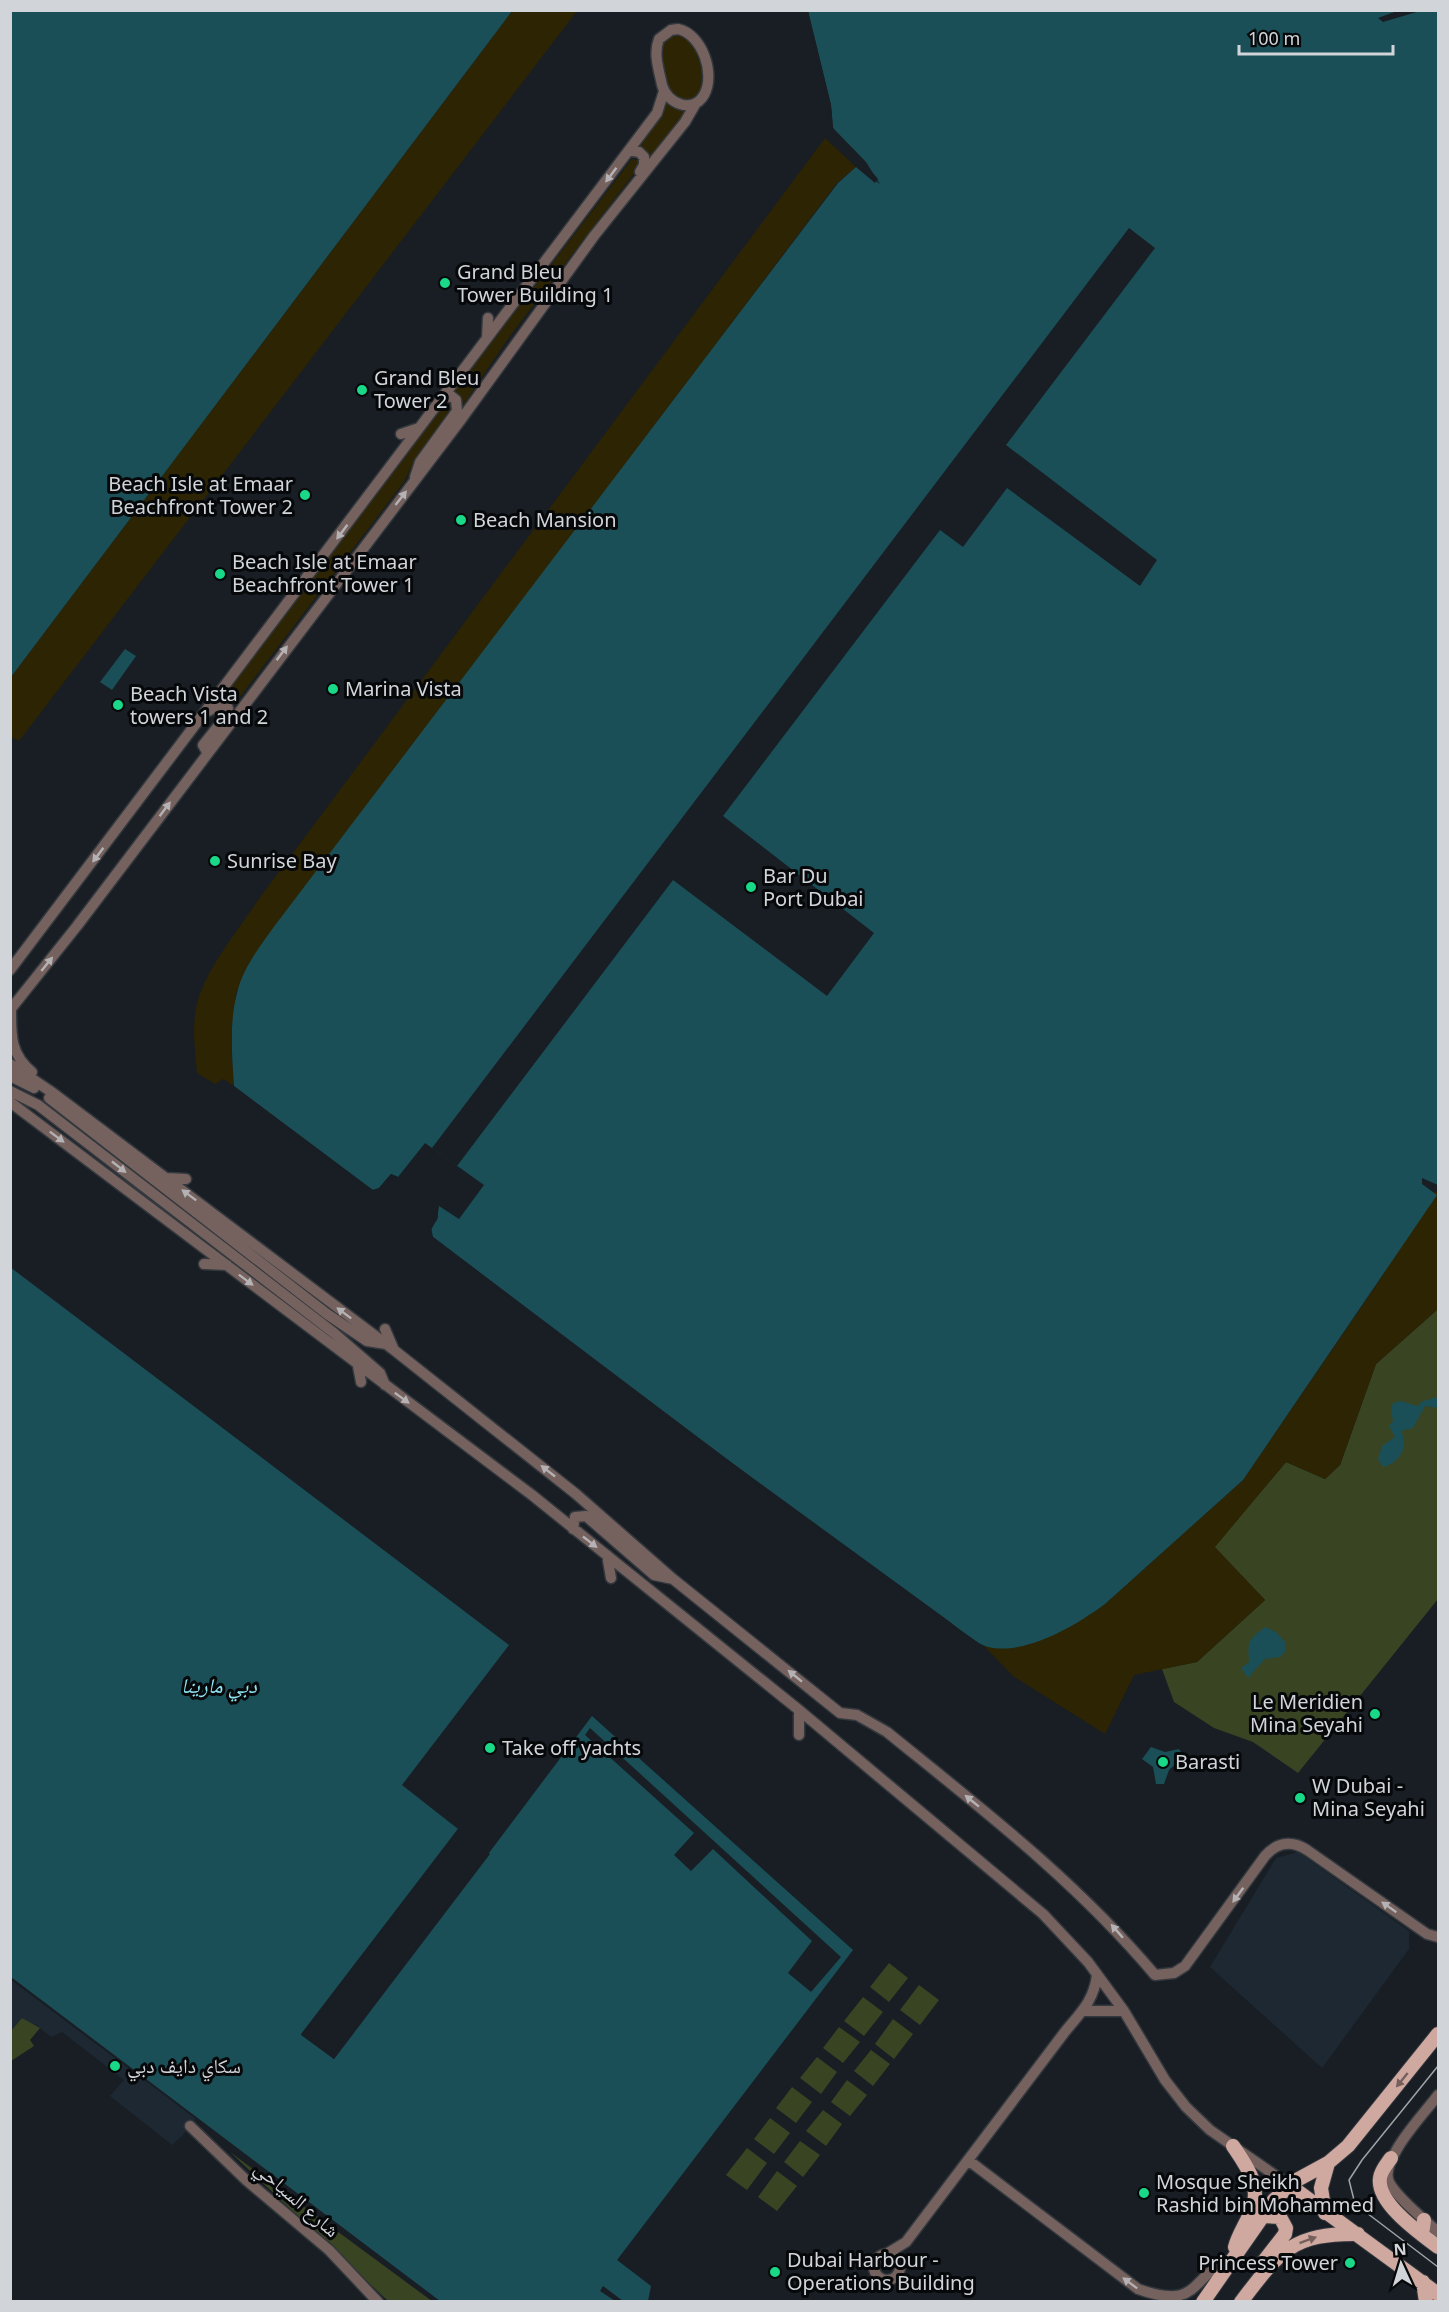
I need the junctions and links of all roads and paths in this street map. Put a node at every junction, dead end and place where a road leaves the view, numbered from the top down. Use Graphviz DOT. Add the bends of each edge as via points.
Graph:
graph roads {
  1 [pos="664,91"];
  2 [pos="696,103"];
  3 [pos="629,150"];
  4 [pos="627,196"];
  5 [pos="488,318"];
  6 [pos="487,338"];
  7 [pos="443,397"];
  8 [pos="420,428"];
  9 [pos="401,434"];
  10 [pos="416,480"];
  11 [pos="207,711"];
  12 [pos="207,752"];
  13 [pos="10,970"];
  14 [pos="11,1009"];
  15 [pos="10,1064"];
  16 [pos="10,1076"];
  17 [pos="10,1091"];
  18 [pos="53,1093"];
  19 [pos="10,1102"];
  20 [pos="10,1109"];
  21 [pos="29,1116"];
  22 [pos="77,1128"];
  23 [pos="167,1178"];
  24 [pos="186,1179"];
  25 [pos="204,1264"];
  26 [pos="227,1266"];
  27 [pos="385,1329"];
  28 [pos="390,1347"];
  29 [pos="358,1366"];
  30 [pos="361,1382"];
  31 [pos="385,1385"];
  32 [pos="573,1529"];
  33 [pos="607,1556"];
  34 [pos="611,1578"];
  35 [pos="673,1579"];
  36 [pos="799,1710"];
  37 [pos="799,1735"];
  38 [pos="1438,1937"];
  39 [pos="1097,1975"];
  40 [pos="1084,2011"];
  41 [pos="1124,2011"];
  42 [pos="1438,2034"];
  43 [pos="1438,2095"];
  44 [pos="190,2126"];
  45 [pos="1233,2146"];
  46 [pos="1391,2158"];
  47 [pos="968,2160"];
  48 [pos="1328,2163"];
  49 [pos="1289,2185"];
  50 [pos="1325,2213"];
  51 [pos="1262,2216"];
  52 [pos="1424,2220"];
  53 [pos="1438,2232"];
  54 [pos="1358,2234"];
  55 [pos="1422,2235"];
  56 [pos="906,2242"];
  57 [pos="1438,2247"];
  58 [pos="888,2253"];
  59 [pos="1233,2260"];
  60 [pos="900,2263"];
  61 [pos="1263,2273"];
  62 [pos="1423,2282"];
  63 [pos="1438,2294"];
  64 [pos="378,2301"];
  65 [pos="1203,2301"];
  66 [pos="1241,2301"];
  67 [pos="1426,2301"];
  1 -- 2 [label="street" via="677,104"];
  1 -- 2 [label="street" via="656,46 671,30 686,31 701,47 708,78 705,93"];
  1 -- 3 [label="street" via="660,108"];
  2 -- 4 [label="street"];
  3 -- 4 [label="street" via="642,154 645,161"];
  3 -- 6 [label="street, one-way"];
  4 -- 10 [label="street"];
  5 -- 6 [label="street"];
  6 -- 7 [label="street"];
  7 -- 8 [label="street"];
  7 -- 10 [label="street" via="456,400 457,411 420,462"];
  8 -- 9 [label="street"];
  8 -- 11 [label="street, one-way"];
  12 -- 10 [label="street, one-way"];
  11 -- 12 [label="street" via="223,704 228,708 227,715 203,745"];
  11 -- 13 [label="street, one-way"];
  14 -- 12 [label="street, one-way"];
  14 -- 18 [label="street" via="11,1041 16,1054"];
  15 -- 18 [label="street"];
  16 -- 22 [label="street" via="35,1088"];
  17 -- 22 [label="street"];
  18 -- 23 [label="street"];
  19 -- 21 [label="street"];
  20 -- 21 [label="street"];
  21 -- 26 [label="street, one-way"];
  22 -- 28 [label="street" via="327,1314 367,1341"];
  22 -- 31 [label="street, one-way" via="323,1324 380,1373"];
  23 -- 24 [label="street"];
  28 -- 23 [label="street, one-way"];
  25 -- 26 [label="street"];
  26 -- 29 [label="street, one-way"];
  27 -- 28 [label="street"];
  35 -- 28 [label="street, one-way" via="576,1494"];
  29 -- 30 [label="street"];
  29 -- 31 [label="street"];
  31 -- 32 [label="street, one-way"];
  32 -- 33 [label="street, one-way"];
  32 -- 35 [label="street" via="575,1517 586,1516 654,1575"];
  33 -- 34 [label="street"];
  33 -- 36 [label="street"];
  38 -- 35 [label="street, one-way" via="1427,1934 1302,1846 1285,1844 1265,1856 1185,1966 1174,1973 1155,1975 1101,1913 1050,1864 887,1732 857,1715 840,1713"];
  36 -- 37 [label="street"];
  36 -- 39 [label="street" via="1043,1914"];
  39 -- 40 [label="street"];
  39 -- 41 [label="street"];
  40 -- 41 [label="street"];
  40 -- 47 [label="street"];
  41 -- 45 [label="street" via="1175,2094 1197,2119"];
  42 -- 48 [label="main road, one-way" via="1354,2139"];
  43 -- 46 [label="street"];
  44 -- 64 [label="street, شارع السياحي" via="246,2180 329,2250"];
  45 -- 49 [label="street"];
  45 -- 59 [label="main road" via="1251,2173 1256,2193"];
  46 -- 52 [label="street" via="1389,2182"];
  46 -- 55 [label="main road" via="1379,2181 1402,2221"];
  47 -- 56 [label="street"];
  59 -- 47 [label="street, one-way" via="1215,2269 1188,2297 1168,2301 1155,2298"];
  48 -- 49 [label="main road"];
  48 -- 50 [label="main road" via="1321,2188"];
  49 -- 50 [label="main road"];
  49 -- 51 [label="main road"];
  50 -- 54 [label="main road"];
  51 -- 59 [label="main road"];
  51 -- 61 [label="main road" via="1280,2217 1286,2228 1263,2261"];
  52 -- 53 [label="street"];
  52 -- 55 [label="main road"];
  61 -- 54 [label="main road, one-way" via="1282,2253 1303,2241 1323,2235"];
  54 -- 62 [label="main road"];
  55 -- 57 [label="main road"];
  56 -- 58 [label="street"];
  56 -- 60 [label="street"];
  58 -- 60 [label="street"];
  58 -- 60 [label="street" via="874,2262 880,2278 895,2278"];
  59 -- 65 [label="main road"];
  61 -- 66 [label="main road"];
  62 -- 63 [label="main road"];
  62 -- 67 [label="main road"];
}
